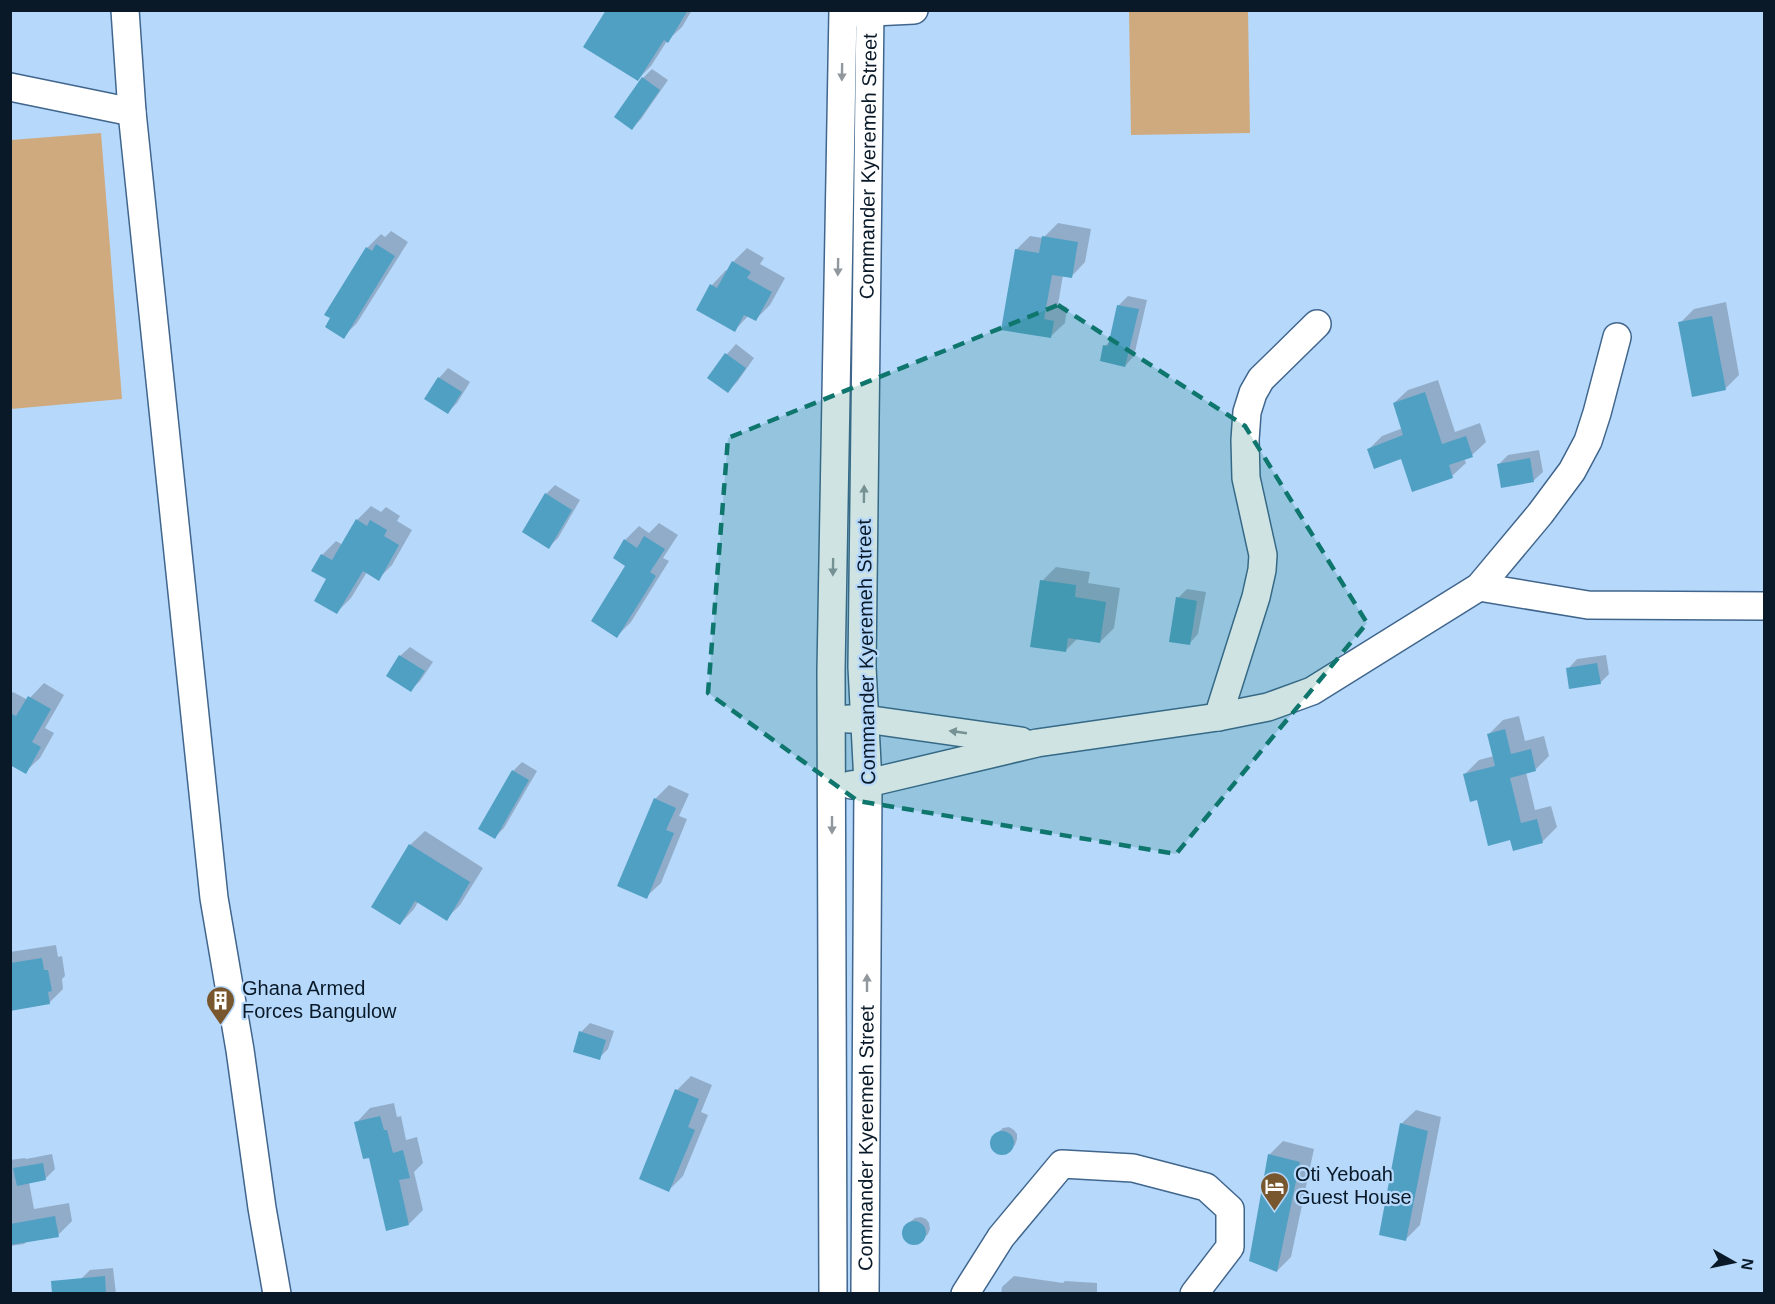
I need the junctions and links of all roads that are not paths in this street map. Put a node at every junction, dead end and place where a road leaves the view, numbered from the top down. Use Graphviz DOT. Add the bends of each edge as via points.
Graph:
graph roads {
  1 [pos="125,10"];
  2 [pos="914,10"];
  3 [pos="843,12"];
  4 [pos="870,12"];
  5 [pos="10,87"];
  6 [pos="132,112"];
  7 [pos="1317,324"];
  8 [pos="1617,337"];
  9 [pos="1479,587"];
  10 [pos="1764,606"];
  11 [pos="1218,717"];
  12 [pos="832,719"];
  13 [pos="865,719"];
  14 [pos="1037,743"];
  15 [pos="868,783"];
  16 [pos="832,787"];
  17 [pos="277,1293"];
  18 [pos="833,1293"];
  19 [pos="865,1293"];
  20 [pos="965,1293"];
  21 [pos="1194,1293"];
  1 -- 6 [label="street"];
  2 -- 4 [label="street"];
  3 -- 4 [label="street"];
  3 -- 12 [label="street, Commander Kyeremeh Street, one-way"];
  13 -- 4 [label="street, Commander Kyeremeh Street, one-way" via="862,667"];
  5 -- 6 [label="street"];
  6 -- 17 [label="street" via="214,898"];
  7 -- 11 [label="street" via="1261,379 1248,412 1246,478 1263,555 1262,570"];
  8 -- 9 [label="street" via="1598,413 1572,471"];
  9 -- 10 [label="street" via="1588,605"];
  9 -- 11 [label="street" via="1312,691 1268,707"];
  11 -- 14 [label="street"];
  12 -- 13 [label="street"];
  12 -- 16 [label="street, Commander Kyeremeh Street"];
  14 -- 13 [label="street, one-way"];
  13 -- 15 [label="street, Commander Kyeremeh Street"];
  14 -- 15 [label="street"];
  15 -- 16 [label="street"];
  19 -- 15 [label="street, Commander Kyeremeh Street, one-way"];
  16 -- 18 [label="street, Commander Kyeremeh Street, one-way"];
  20 -- 21 [label="street" via="1001,1237 1062,1164 1132,1168 1206,1187 1230,1209 1230,1247"];
}
